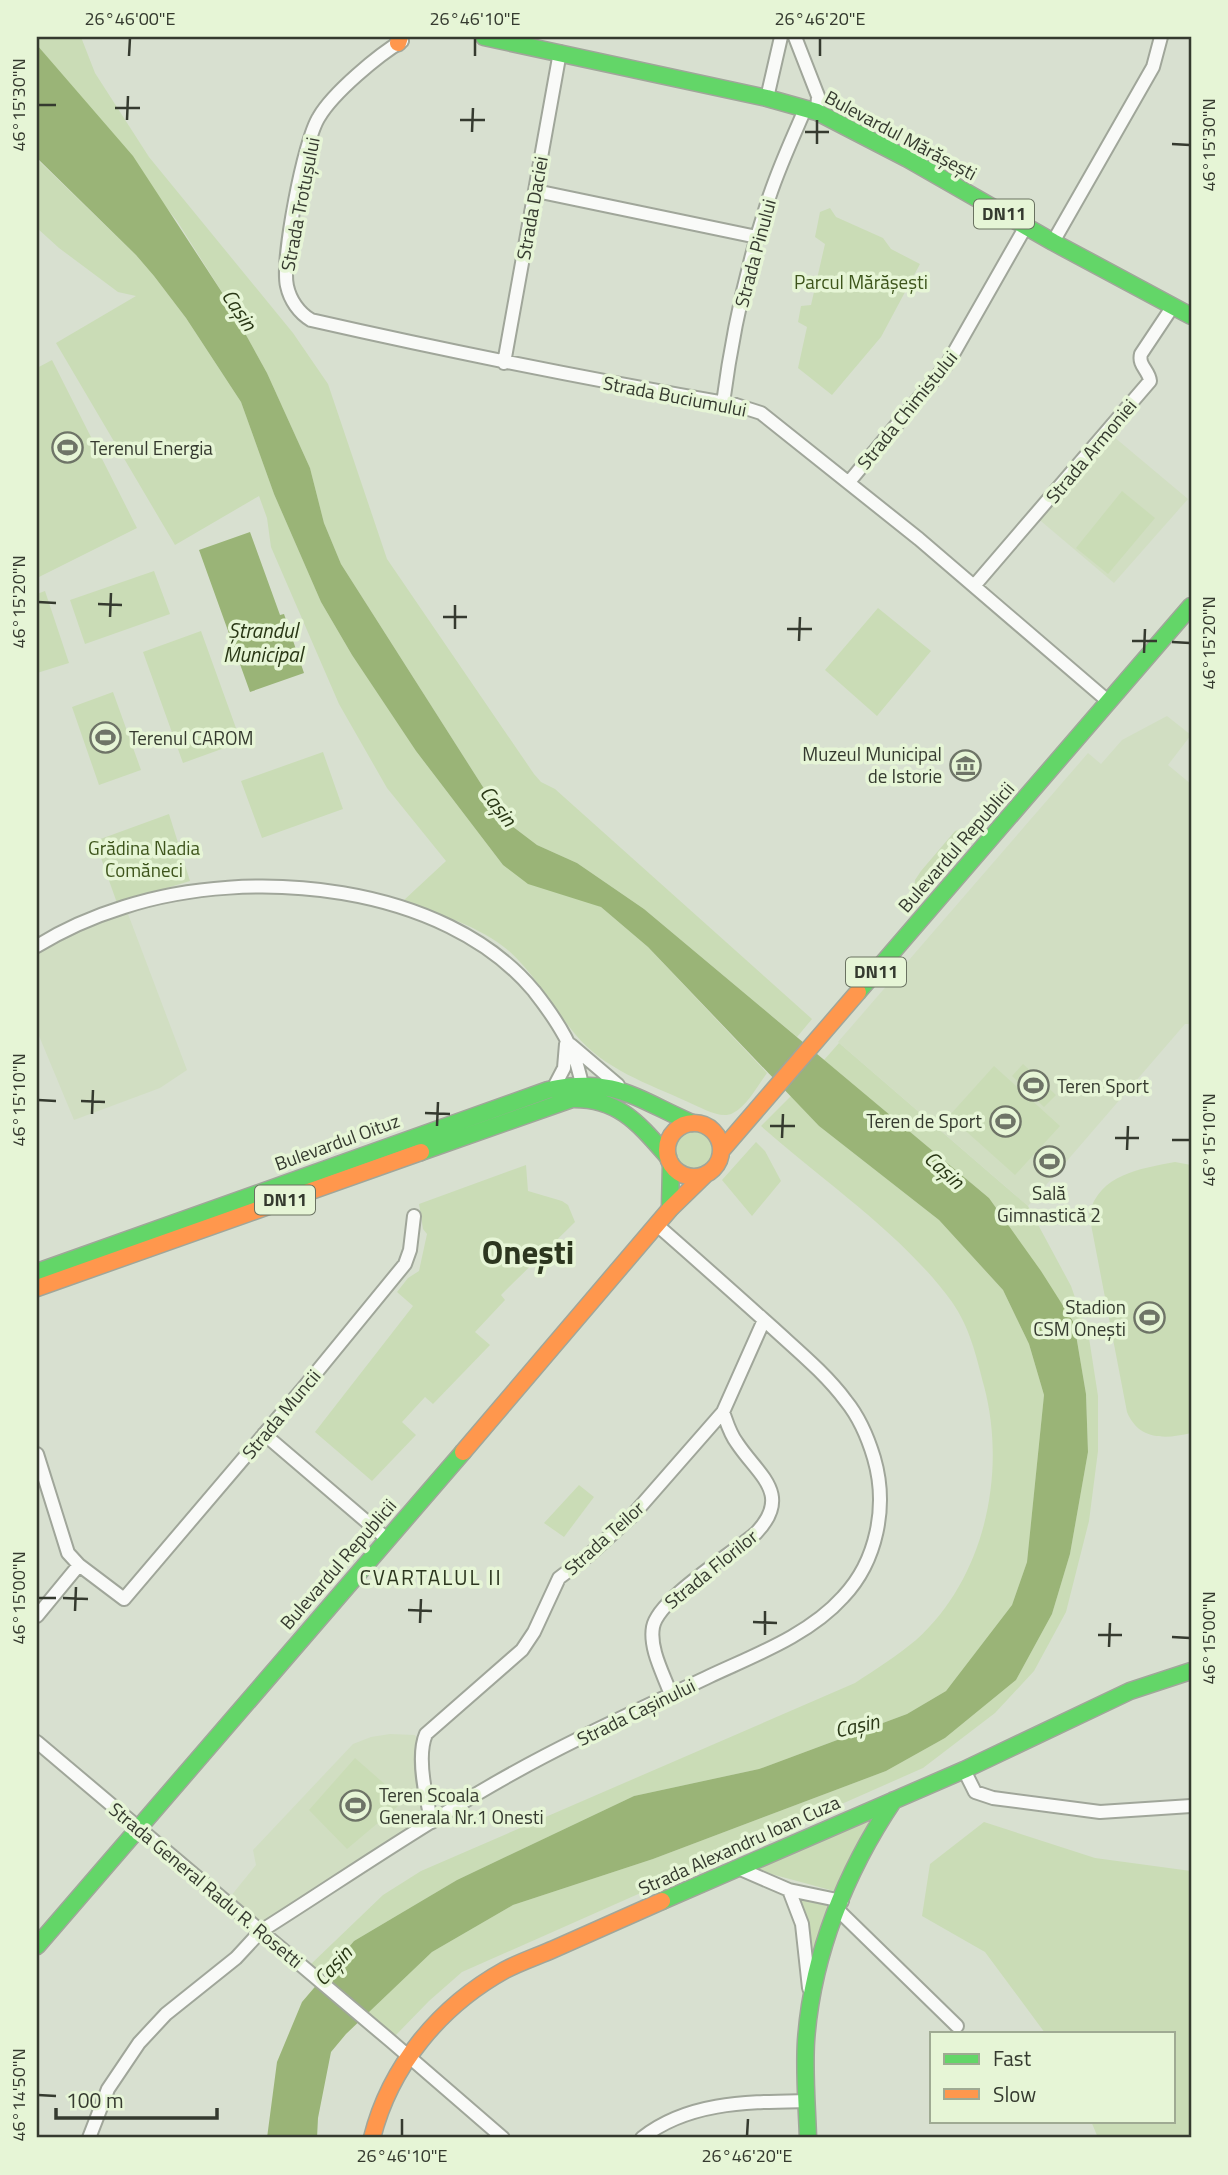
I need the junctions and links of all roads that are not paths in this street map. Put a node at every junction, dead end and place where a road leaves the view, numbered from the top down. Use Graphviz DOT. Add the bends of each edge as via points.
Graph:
graph roads {
  1 [pos="484,37"];
  2 [pos="521,37"];
  3 [pos="781,37"];
  4 [pos="795,37"];
  5 [pos="1161,37"];
  6 [pos="402,39"];
  7 [pos="538,42"];
  8 [pos="560,52"];
  9 [pos="767,98"];
  10 [pos="811,110"];
  11 [pos="536,191"];
  12 [pos="1026,226"];
  13 [pos="757,237"];
  14 [pos="1053,242"];
  15 [pos="1173,306"];
  16 [pos="1191,316"];
  17 [pos="312,320"];
  18 [pos="503,363"];
  19 [pos="723,403"];
  20 [pos="849,482"];
  21 [pos="974,586"];
  22 [pos="1191,606"];
  23 [pos="1109,702"];
  24 [pos="37,946"];
  25 [pos="566,1040"];
  26 [pos="553,1089"];
  27 [pos="582,1091"];
  28 [pos="629,1093"];
  29 [pos="528,1096"];
  30 [pos="533,1112"];
  31 [pos="753,1114"];
  32 [pos="699,1125"];
  33 [pos="721,1151"];
  34 [pos="669,1161"];
  35 [pos="326,1168"];
  36 [pos="706,1174"];
  37 [pos="331,1184"];
  38 [pos="670,1209"];
  39 [pos="414,1216"];
  40 [pos="657,1225"];
  41 [pos="37,1272"];
  42 [pos="37,1288"];
  43 [pos="764,1320"];
  44 [pos="723,1412"];
  45 [pos="264,1434"];
  46 [pos="37,1454"];
  47 [pos="387,1539"];
  48 [pos="79,1564"];
  49 [pos="37,1616"];
  50 [pos="1191,1671"];
  51 [pos="671,1695"];
  52 [pos="37,1742"];
  53 [pos="964,1770"];
  54 [pos="894,1800"];
  55 [pos="1191,1806"];
  56 [pos="432,1822"];
  57 [pos="138,1828"];
  58 [pos="738,1868"];
  59 [pos="789,1889"];
  60 [pos="840,1905"];
  61 [pos="261,1931"];
  62 [pos="37,1946"];
  63 [pos="810,2006"];
  64 [pos="957,2026"];
  65 [pos="409,2056"];
  66 [pos="807,2101"];
  67 [pos="89,2138"];
  68 [pos="372,2138"];
  69 [pos="503,2138"];
  70 [pos="642,2138"];
  71 [pos="808,2138"];
  1 -- 7 [label="main road"];
  2 -- 7 [label="main road, Bulevardul Mărășești"];
  3 -- 9 [label="street"];
  4 -- 10 [label="street" via="818,96"];
  5 -- 14 [label="street" via="1153,67"];
  6 -- 17 [label="street, Strada Trotușului" via="329,104 318,117 310,140 285,267 292,300"];
  7 -- 8 [label="main road, Bulevardul Mărășești"];
  8 -- 9 [label="main road, Bulevardul Mărășești / DN11"];
  8 -- 11 [label="street, Strada Daciei"];
  9 -- 10 [label="main road, Bulevardul Mărășești / DN11"];
  10 -- 12 [label="main road, Bulevardul Mărășești / DN11"];
  10 -- 13 [label="street, Strada Pinului" via="768,201"];
  11 -- 13 [label="street"];
  11 -- 18 [label="street, Strada Daciei"];
  12 -- 14 [label="main road, Bulevardul Mărășești / DN11"];
  12 -- 20 [label="street, Strada Chimistului" via="947,363"];
  13 -- 19 [label="street, Strada Pinului"];
  14 -- 15 [label="main road, Bulevardul Mărășești / DN11"];
  15 -- 16 [label="main road, Bulevardul Mărășești / DN11"];
  15 -- 21 [label="street, Strada Armoniei" via="1141,354 1150,381"];
  17 -- 18 [label="street, Strada Buciumului"];
  18 -- 19 [label="street, Strada Buciumului"];
  19 -- 20 [label="street, Strada Buciumului" via="766,416"];
  20 -- 21 [label="street, Strada Buciumului"];
  21 -- 23 [label="street, Strada Buciumului"];
  22 -- 23 [label="main road, Bulevardul Republicii / DN11"];
  23 -- 31 [label="main road, Bulevardul Republicii / DN11"];
  24 -- 25 [label="street" via="125,906 206,890 269,887 372,898 442,922 495,954 539,997"];
  25 -- 26 [label="street" via="566,1060"];
  25 -- 27 [label="street"];
  25 -- 28 [label="street"];
  26 -- 27 [label="main road, Bulevardul Oituz / DN11"];
  26 -- 29 [label="main road, Bulevardul Oituz / DN11"];
  27 -- 28 [label="main road, Bulevardul Oituz / DN11" via="607,1086"];
  27 -- 30 [label="main road, Bulevardul Oituz / DN11"];
  27 -- 34 [label="main road, Bulevardul Oituz / DN11" via="622,1111"];
  28 -- 32 [label="main road, Bulevardul Oituz / DN11"];
  29 -- 30 [label="main road" via="535,1102"];
  29 -- 35 [label="main road, Bulevardul Oituz / DN11"];
  30 -- 37 [label="main road, Bulevardul Oituz / DN11"];
  31 -- 32 [label="main road" via="726,1124"];
  31 -- 33 [label="main road, Bulevardul Republicii / DN11"];
  32 -- 33 [label="main road" via="718,1139"];
  32 -- 34 [label="main road" via="679,1128 670,1138"];
  33 -- 36 [label="main road, DN11" via="717,1164"];
  34 -- 36 [label="main road, DN11" via="686,1176"];
  34 -- 38 [label="main road"];
  35 -- 37 [label="street, Bulevardul Oituz"];
  35 -- 41 [label="main road, Bulevardul Oituz / DN11"];
  36 -- 38 [label="main road, Bulevardul Republicii"];
  37 -- 42 [label="main road, Bulevardul Oituz / DN11"];
  38 -- 40 [label="main road, Bulevardul Republicii"];
  39 -- 45 [label="street, Strada Muncii" via="405,1264"];
  40 -- 43 [label="street, Strada Cașinului"];
  40 -- 47 [label="main road, Bulevardul Republicii"];
  43 -- 44 [label="street, Strada Teilor"];
  43 -- 51 [label="street, Strada Cașinului" via="843,1396 869,1442 879,1499 874,1540 857,1580 828,1612 763,1651"];
  44 -- 51 [label="street, Strada Florilor" via="736,1442 768,1482 772,1507 756,1533 672,1599 656,1618 653,1646"];
  44 -- 56 [label="street, Strada Teilor" via="632,1516 559,1578 534,1632 514,1659 426,1734 423,1776"];
  45 -- 47 [label="street"];
  45 -- 48 [label="street, Strada Muncii" via="124,1599"];
  46 -- 48 [label="street" via="66,1550"];
  47 -- 57 [label="main road, Bulevardul Republicii"];
  48 -- 49 [label="street"];
  50 -- 53 [label="main road, Strada Alexandru Ioan Cuza" via="1130,1691"];
  51 -- 56 [label="street, Strada Cașinului" via="498,1781"];
  52 -- 57 [label="street, Strada General Radu R. Rosetti"];
  53 -- 54 [label="main road, Strada Alexandru Ioan Cuza"];
  53 -- 55 [label="street" via="975,1792 993,1798 1100,1812"];
  54 -- 58 [label="main road, Strada Alexandru Ioan Cuza"];
  54 -- 60 [label="main road" via="874,1830"];
  56 -- 61 [label="street, Strada Cașinului"];
  57 -- 61 [label="street, Strada General Radu R. Rosetti"];
  57 -- 62 [label="main road, Bulevardul Republicii"];
  58 -- 59 [label="street"];
  58 -- 65 [label="main road, Strada Alexandru Ioan Cuza" via="505,1970 459,2002"];
  59 -- 60 [label="street"];
  59 -- 63 [label="street" via="802,1924"];
  60 -- 63 [label="main road"];
  60 -- 64 [label="street"];
  61 -- 65 [label="street, Strada General Radu R. Rosetti"];
  61 -- 67 [label="street, Strada Cașinului" via="139,2043 108,2089"];
  63 -- 66 [label="main road"];
  65 -- 68 [label="main road, Strada Alexandru Ioan Cuza" via="389,2088"];
  65 -- 69 [label="street, Strada General Radu R. Rosetti"];
  66 -- 70 [label="street" via="698,2110"];
  66 -- 71 [label="main road"];
}
